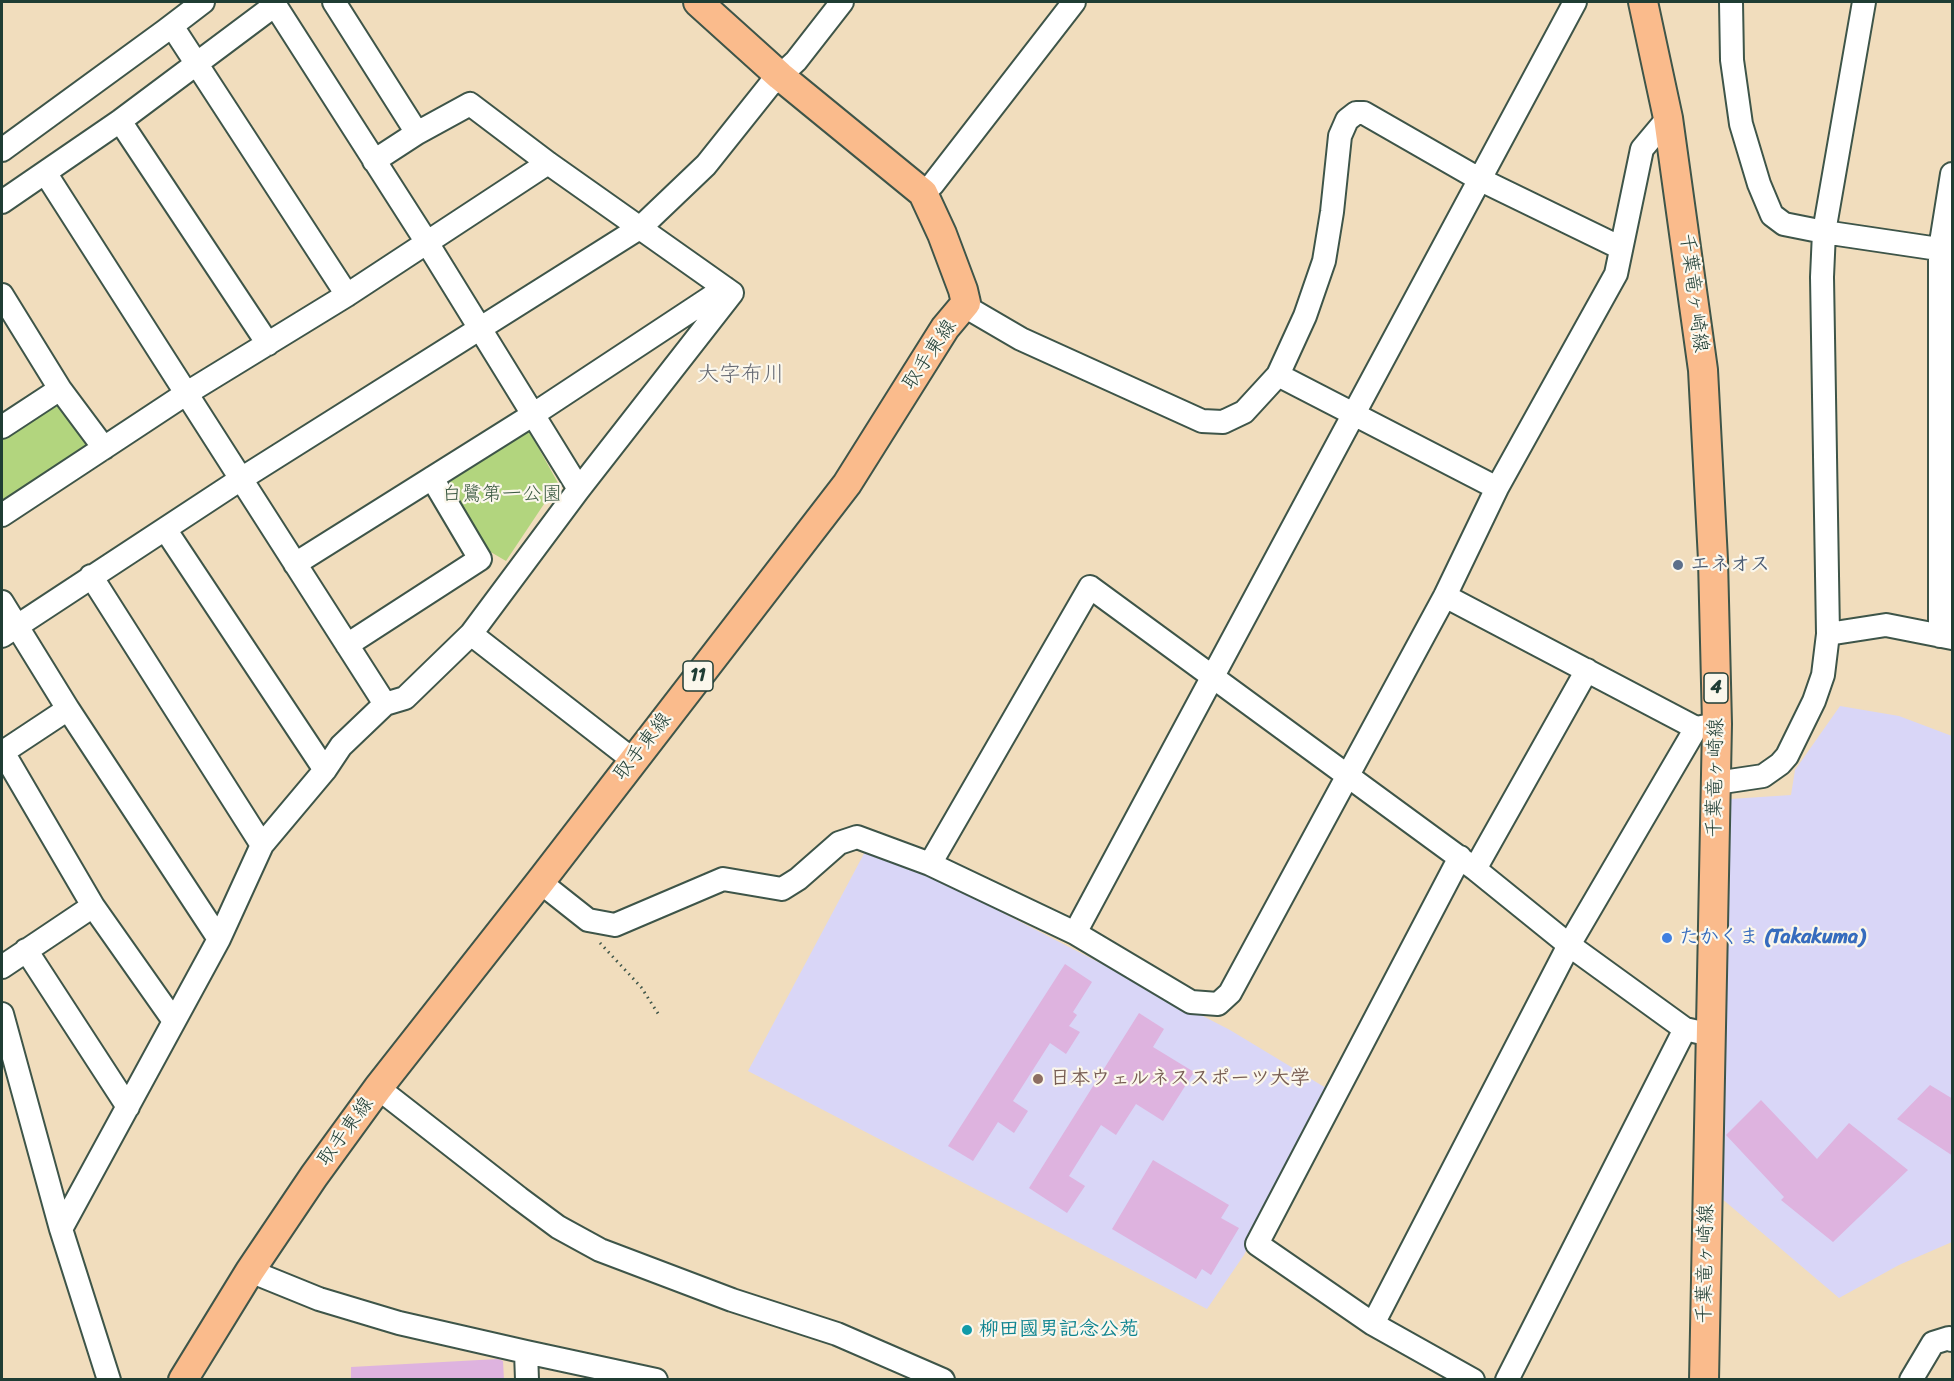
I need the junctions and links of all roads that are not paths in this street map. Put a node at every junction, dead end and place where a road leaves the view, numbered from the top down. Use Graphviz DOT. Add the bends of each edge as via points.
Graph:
graph roads {
  1 [pos="202,2"];
  2 [pos="334,2"];
  3 [pos="698,2"];
  4 [pos="842,2"];
  5 [pos="1074,2"];
  6 [pos="1575,2"];
  7 [pos="1643,2"];
  8 [pos="1731,2"];
  9 [pos="1864,2"];
  10 [pos="278,3"];
  11 [pos="172,26"];
  12 [pos="196,65"];
  13 [pos="780,75"];
  14 [pos="1668,118"];
  15 [pos="120,122"];
  16 [pos="417,133"];
  17 [pos="2,150"];
  18 [pos="374,161"];
  19 [pos="548,163"];
  20 [pos="46,174"];
  21 [pos="1953,174"];
  22 [pos="1479,179"];
  23 [pos="923,193"];
  24 [pos="2,202"];
  25 [pos="641,227"];
  26 [pos="1824,232"];
  27 [pos="426,241"];
  28 [pos="1622,248"];
  29 [pos="1946,250"];
  30 [pos="725,288"];
  31 [pos="2,295"];
  32 [pos="347,295"];
  33 [pos="966,303"];
  34 [pos="480,327"];
  35 [pos="268,344"];
  36 [pos="1278,375"];
  37 [pos="60,390"];
  38 [pos="187,393"];
  39 [pos="1353,413"];
  40 [pos="534,414"];
  41 [pos="2,427"];
  42 [pos="104,448"];
  43 [pos="432,478"];
  44 [pos="241,479"];
  45 [pos="1497,488"];
  46 [pos="579,489"];
  47 [pos="2,514"];
  48 [pos="165,529"];
  49 [pos="295,564"];
  50 [pos="91,576"];
  51 [pos="1445,597"];
  52 [pos="2,602"];
  53 [pos="9,632"];
  54 [pos="471,634"];
  55 [pos="1827,634"];
  56 [pos="1946,637"];
  57 [pos="347,645"];
  58 [pos="1587,670"];
  59 [pos="1212,676"];
  60 [pos="385,704"];
  61 [pos="68,709"];
  62 [pos="1707,726"];
  63 [pos="633,760"];
  64 [pos="325,770"];
  65 [pos="1346,775"];
  66 [pos="1716,783"];
  67 [pos="262,845"];
  68 [pos="1467,863"];
  69 [pos="930,864"];
  70 [pos="540,882"];
  71 [pos="93,906"];
  72 [pos="1075,933"];
  73 [pos="219,939"];
  74 [pos="1569,945"];
  75 [pos="26,950"];
  76 [pos="2,967"];
  77 [pos="2,1014"];
  78 [pos="174,1021"];
  79 [pos="1698,1032"];
  80 [pos="378,1089"];
  81 [pos="128,1107"];
  82 [pos="61,1229"];
  83 [pos="250,1271"];
  84 [pos="1373,1324"];
  85 [pos="1953,1340"];
  86 [pos="526,1352"];
  87 [pos="943,1379"];
  88 [pos="109,1380"];
  89 [pos="183,1380"];
  90 [pos="527,1380"];
  91 [pos="656,1380"];
  92 [pos="1473,1380"];
  93 [pos="1507,1380"];
  94 [pos="1704,1380"];
  95 [pos="1911,1380"];
  1 -- 11 [label="street"];
  2 -- 16 [label="street"];
  3 -- 13 [label="main road, 取手東線"];
  4 -- 13 [label="street" via="796,61"];
  5 -- 23 [label="street"];
  6 -- 22 [label="street"];
  7 -- 14 [label="main road, 千葉竜ヶ崎線 / 4"];
  8 -- 26 [label="street" via="1732,60 1741,124 1759,184 1772,215 1784,224"];
  9 -- 26 [label="street"];
  10 -- 12 [label="street"];
  10 -- 18 [label="street"];
  11 -- 12 [label="street"];
  11 -- 17 [label="street"];
  12 -- 15 [label="street"];
  12 -- 32 [label="street"];
  13 -- 23 [label="main road, 取手東線"];
  13 -- 25 [label="street" via="706,165"];
  14 -- 28 [label="street" via="1642,149"];
  14 -- 62 [label="main road, 千葉竜ヶ崎線 / 4" via="1703,370 1713,560"];
  15 -- 20 [label="street"];
  15 -- 35 [label="street"];
  16 -- 18 [label="street"];
  16 -- 19 [label="street" via="470,104"];
  18 -- 27 [label="street"];
  19 -- 25 [label="street"];
  19 -- 27 [label="street"];
  20 -- 24 [label="street"];
  20 -- 38 [label="street"];
  21 -- 29 [label="street"];
  22 -- 28 [label="street"];
  22 -- 36 [label="street" via="1364,113 1356,113 1347,120 1340,136 1324,261"];
  22 -- 39 [label="street"];
  23 -- 33 [label="main road, 取手東線"];
  25 -- 30 [label="street"];
  25 -- 34 [label="street"];
  26 -- 29 [label="street"];
  26 -- 55 [label="street"];
  27 -- 32 [label="street"];
  27 -- 34 [label="street"];
  28 -- 45 [label="street" via="1616,274"];
  29 -- 56 [label="street"];
  30 -- 40 [label="street"];
  30 -- 46 [label="street" via="732,293"];
  31 -- 37 [label="street"];
  32 -- 35 [label="street"];
  33 -- 36 [label="street" via="1021,339 1202,421 1223,422 1244,412"];
  33 -- 63 [label="main road, 取手東線 / 11" via="945,328 847,484"];
  34 -- 40 [label="street"];
  34 -- 44 [label="street"];
  35 -- 38 [label="street"];
  36 -- 39 [label="street"];
  37 -- 41 [label="street"];
  37 -- 42 [label="street"];
  38 -- 42 [label="street"];
  38 -- 44 [label="street"];
  39 -- 45 [label="street"];
  39 -- 59 [label="street"];
  40 -- 43 [label="street"];
  40 -- 46 [label="street"];
  42 -- 47 [label="street"];
  43 -- 49 [label="street"];
  43 -- 57 [label="street" via="480,559"];
  44 -- 48 [label="street"];
  44 -- 49 [label="street"];
  45 -- 51 [label="street"];
  46 -- 54 [label="street"];
  48 -- 50 [label="street"];
  48 -- 64 [label="street"];
  49 -- 57 [label="street"];
  50 -- 53 [label="street"];
  50 -- 67 [label="street"];
  51 -- 58 [label="street"];
  51 -- 65 [label="street"];
  52 -- 53 [label="street"];
  53 -- 61 [label="street"];
  54 -- 60 [label="street" via="405,698"];
  54 -- 63 [label="street"];
  55 -- 56 [label="street" via="1886,625"];
  55 -- 66 [label="street" via="1823,675 1787,756 1763,776"];
  57 -- 60 [label="street"];
  58 -- 62 [label="street"];
  58 -- 68 [label="street"];
  59 -- 65 [label="street"];
  59 -- 69 [label="street" via="1090,587"];
  59 -- 72 [label="street"];
  60 -- 64 [label="street" via="341,746"];
  61 -- 71 [label="street" via="3,752"];
  61 -- 73 [label="street"];
  62 -- 66 [label="main road, 千葉竜ヶ崎線 / 4"];
  62 -- 74 [label="street"];
  63 -- 70 [label="main road, 取手東線 / 11"];
  64 -- 67 [label="street"];
  65 -- 68 [label="street"];
  65 -- 72 [label="street" via="1230,993 1218,1004 1191,1002"];
  66 -- 79 [label="main road, 千葉竜ヶ崎線 / 4"];
  67 -- 73 [label="street"];
  68 -- 74 [label="street"];
  68 -- 84 [label="street" via="1257,1244"];
  69 -- 70 [label="street" via="857,837 839,843 782,889 723,879 615,925 588,920"];
  69 -- 72 [label="street"];
  70 -- 80 [label="main road, 取手東線 / 11"];
  71 -- 75 [label="street"];
  71 -- 78 [label="street"];
  73 -- 78 [label="street"];
  74 -- 79 [label="street"];
  74 -- 84 [label="street"];
  75 -- 76 [label="street"];
  75 -- 81 [label="street"];
  77 -- 82 [label="street"];
  78 -- 81 [label="street"];
  79 -- 93 [label="street"];
  79 -- 94 [label="main road, 千葉竜ヶ崎線 / 4"];
  80 -- 83 [label="main road, 取手東線 / 11"];
  80 -- 87 [label="street" via="526,1204 600,1250 732,1300 837,1334"];
  81 -- 82 [label="street"];
  82 -- 88 [label="street"];
  83 -- 86 [label="street" via="319,1299 399,1323"];
  83 -- 89 [label="main road, 取手東線 / 11"];
  84 -- 92 [label="street"];
  85 -- 95 [label="street" via="1934,1343"];
  86 -- 90 [label="street"];
  86 -- 91 [label="street"];
}
